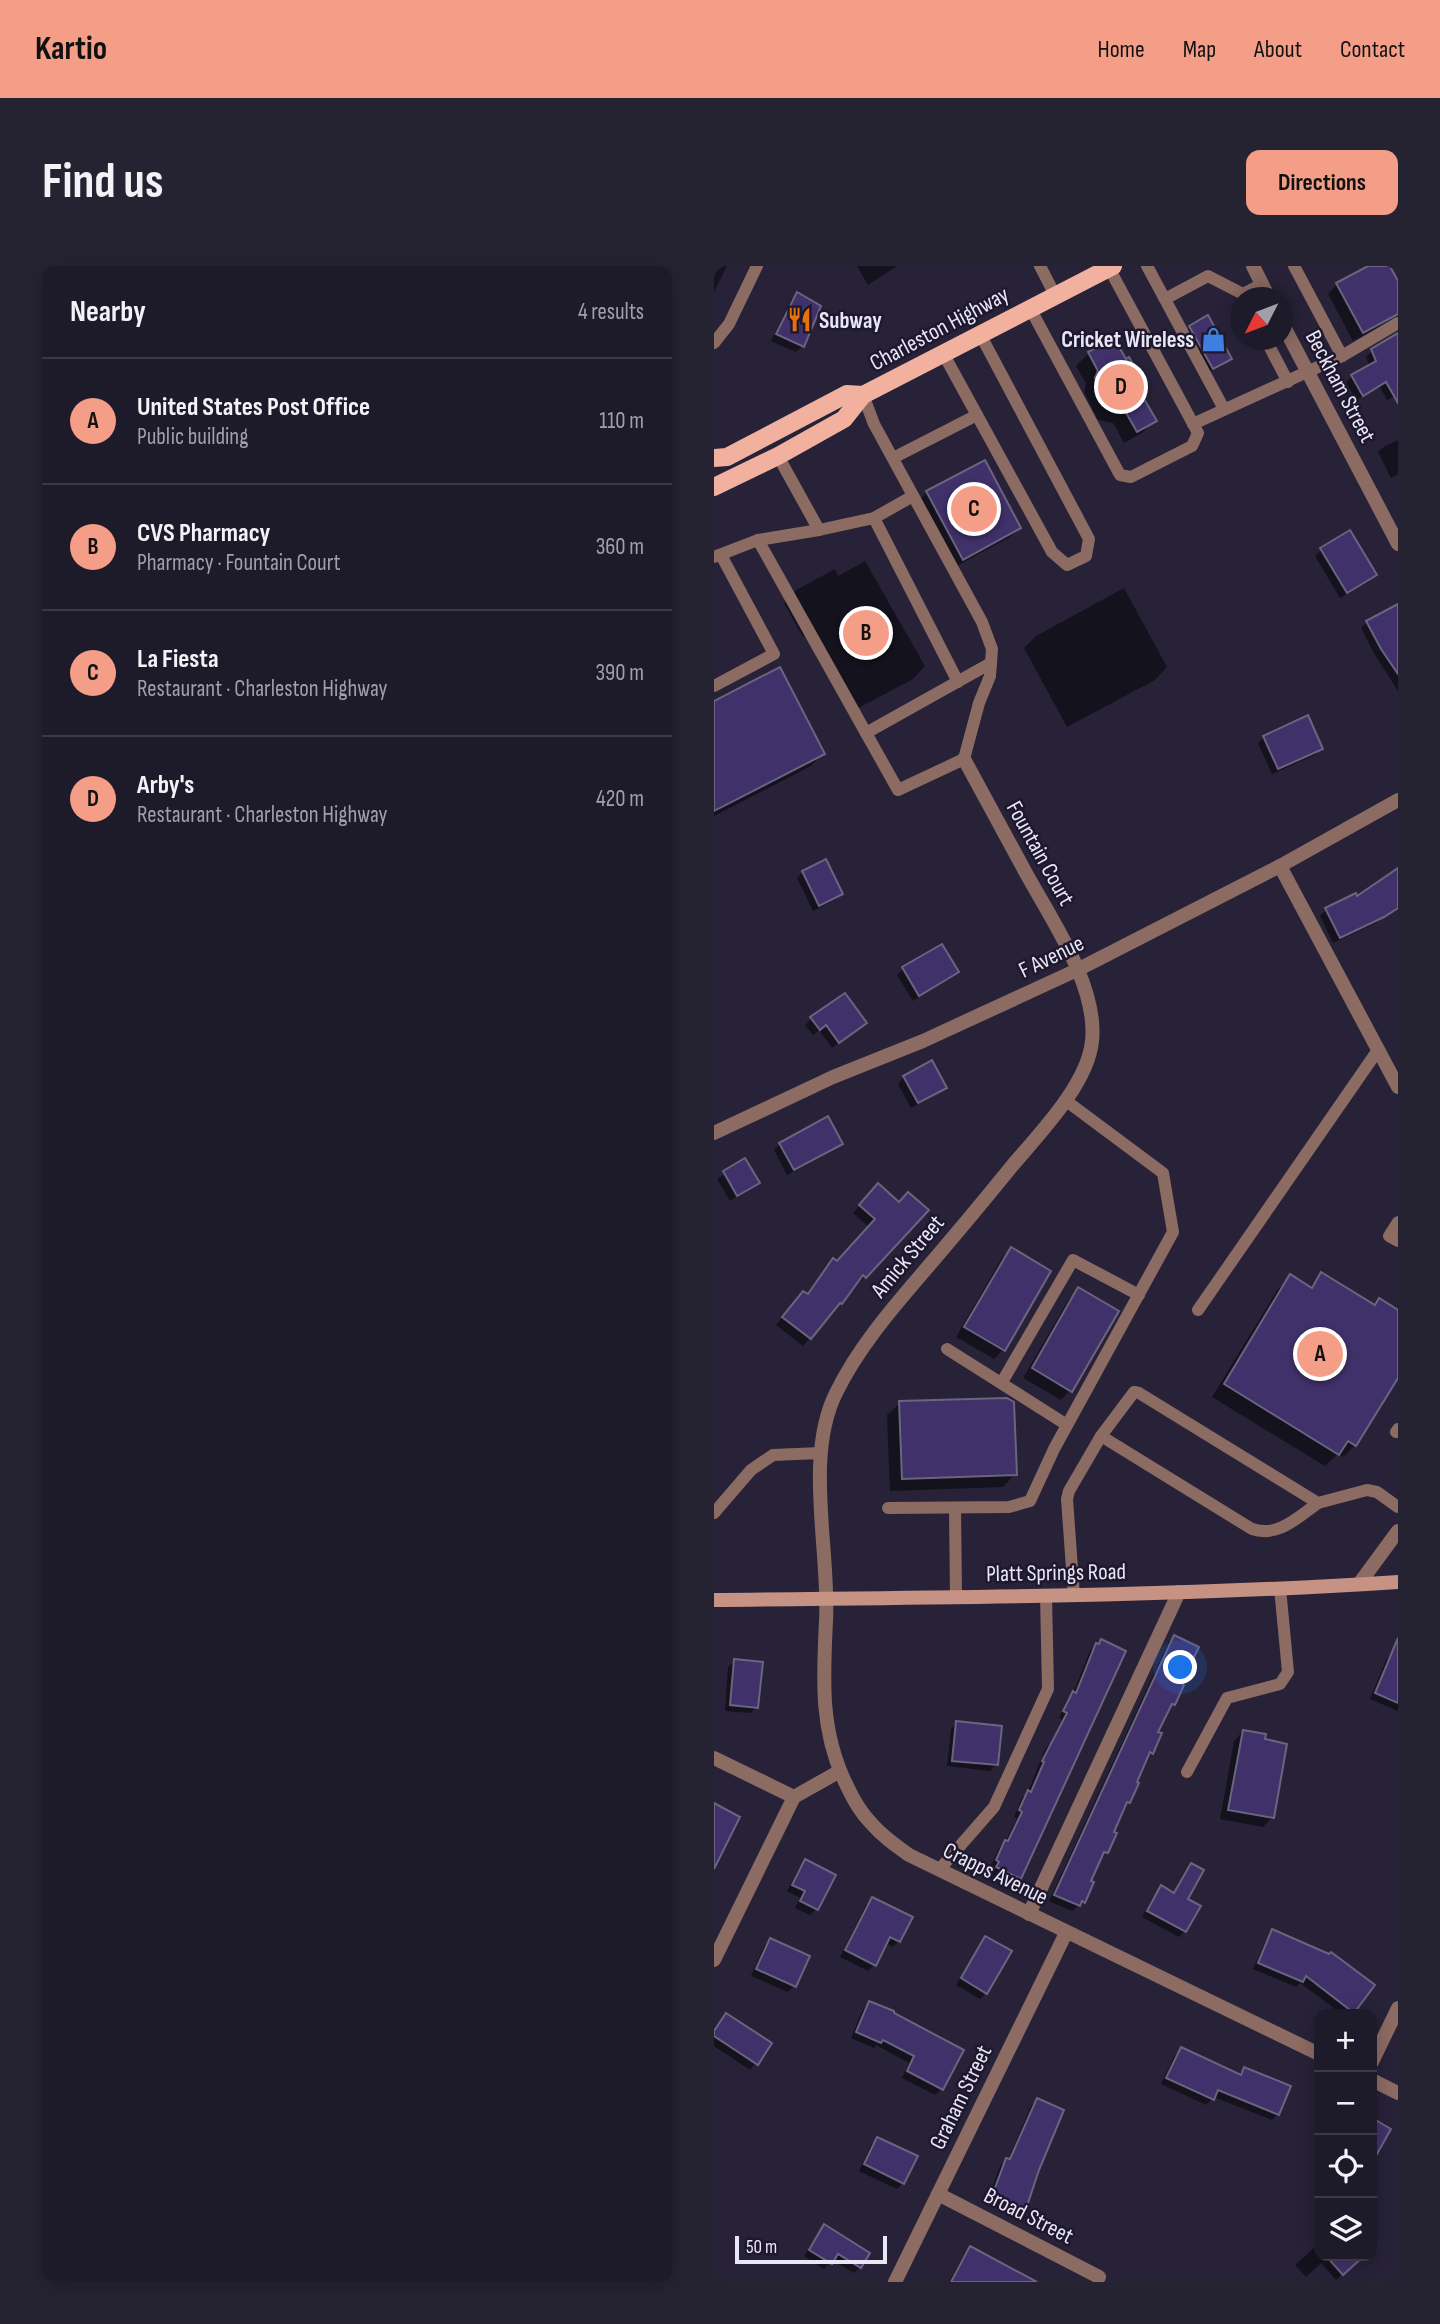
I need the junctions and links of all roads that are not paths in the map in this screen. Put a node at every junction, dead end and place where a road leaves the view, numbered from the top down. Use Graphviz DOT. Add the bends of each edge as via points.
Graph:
graph roads {
  1 [pos="757,266"];
  2 [pos="1040,266"];
  3 [pos="1147,266"];
  4 [pos="1253,266"];
  5 [pos="1294,266"];
  6 [pos="1111,267"];
  7 [pos="1264,287"];
  8 [pos="1230,288"];
  9 [pos="1055,295"];
  10 [pos="1165,299"];
  11 [pos="1030,308"];
  12 [pos="1398,323"];
  13 [pos="980,334"];
  14 [pos="1293,343"];
  15 [pos="714,344"];
  16 [pos="1271,350"];
  17 [pos="943,353"];
  18 [pos="1342,356"];
  19 [pos="1308,372"];
  20 [pos="1288,382"];
  21 [pos="863,395"];
  22 [pos="1224,410"];
  23 [pos="977,415"];
  24 [pos="1193,424"];
  25 [pos="778,456"];
  26 [pos="714,458"];
  27 [pos="893,458"];
  28 [pos="714,487"];
  29 [pos="913,496"];
  30 [pos="874,517"];
  31 [pos="820,530"];
  32 [pos="758,540"];
  33 [pos="1398,544"];
  34 [pos="718,556"];
  35 [pos="991,663"];
  36 [pos="958,682"];
  37 [pos="714,686"];
  38 [pos="866,733"];
  39 [pos="964,759"];
  40 [pos="1398,800"];
  41 [pos="1280,866"];
  42 [pos="1077,970"];
  43 [pos="1378,1050"];
  44 [pos="1398,1087"];
  45 [pos="1065,1100"];
  46 [pos="714,1133"];
  47 [pos="1398,1222"];
  48 [pos="1398,1241"];
  49 [pos="1139,1295"];
  50 [pos="1198,1310"];
  51 [pos="947,1349"];
  52 [pos="1002,1382"];
  53 [pos="1067,1425"];
  54 [pos="1101,1436"];
  55 [pos="821,1453"];
  56 [pos="1318,1503"];
  57 [pos="1398,1507"];
  58 [pos="888,1508"];
  59 [pos="955,1508"];
  60 [pos="714,1513"];
  61 [pos="1398,1531"];
  62 [pos="1398,1582"];
  63 [pos="1359,1584"];
  64 [pos="1280,1588"];
  65 [pos="1180,1592"];
  66 [pos="1046,1596"];
  67 [pos="1074,1596"];
  68 [pos="956,1597"];
  69 [pos="827,1599"];
  70 [pos="714,1600"];
  71 [pos="714,1758"];
  72 [pos="840,1771"];
  73 [pos="1187,1772"];
  74 [pos="794,1797"];
  75 [pos="939,1870"];
  76 [pos="1028,1914"];
  77 [pos="1066,1933"];
  78 [pos="714,1960"];
  79 [pos="1398,2008"];
  80 [pos="1314,2052"];
  81 [pos="1377,2052"];
  82 [pos="1377,2082"];
  83 [pos="1398,2093"];
  84 [pos="938,2194"];
  85 [pos="1098,2277"];
  86 [pos="895,2282"];
  1 -- 15 [label="lane"];
  2 -- 9 [label="lane"];
  3 -- 10 [label="lane"];
  4 -- 7 [label="street"];
  5 -- 18 [label="lane"];
  6 -- 9 [label="main road, Charleston Highway"];
  6 -- 24 [label="lane"];
  8 -- 10 [label="lane" via="1208,276"];
  9 -- 11 [label="main road, Charleston Highway"];
  10 -- 22 [label="lane"];
  11 -- 13 [label="main road, Charleston Highway"];
  11 -- 24 [label="lane" via="1120,475 1131,477 1192,446 1198,433"];
  12 -- 18 [label="lane"];
  13 -- 17 [label="main road, Charleston Highway"];
  13 -- 23 [label="lane" via="1089,538 1086,556 1067,565 1052,552"];
  14 -- 19 [label="street, Beckham Street"];
  16 -- 20 [label="lane"];
  17 -- 21 [label="main road, Charleston Highway"];
  17 -- 23 [label="lane"];
  18 -- 19 [label="lane"];
  19 -- 20 [label="lane"];
  19 -- 33 [label="street, Beckham Street"];
  20 -- 22 [label="lane"];
  21 -- 25 [label="main road, Charleston Highway" via="845,419"];
  21 -- 26 [label="main road, Charleston Highway" via="847,394 727,457"];
  21 -- 27 [label="lane"];
  22 -- 24 [label="lane"];
  23 -- 27 [label="lane"];
  25 -- 28 [label="main road, Charleston Highway"];
  25 -- 31 [label="lane"];
  27 -- 29 [label="lane"];
  29 -- 30 [label="lane"];
  29 -- 35 [label="lane" via="982,622 992,649"];
  30 -- 31 [label="lane"];
  30 -- 36 [label="lane"];
  31 -- 32 [label="lane"];
  32 -- 34 [label="lane"];
  32 -- 38 [label="lane"];
  34 -- 37 [label="lane" via="774,654"];
  35 -- 36 [label="lane"];
  35 -- 39 [label="lane"];
  36 -- 38 [label="lane"];
  38 -- 39 [label="lane" via="898,790"];
  39 -- 42 [label="street, Fountain Court"];
  40 -- 41 [label="street, F Avenue"];
  41 -- 42 [label="street, F Avenue"];
  41 -- 43 [label="street"];
  42 -- 45 [label="street, Amick Street" via="1092,1019 1092,1043 1085,1066"];
  42 -- 46 [label="street, F Avenue"];
  43 -- 44 [label="street"];
  43 -- 50 [label="lane"];
  45 -- 49 [label="lane" via="1163,1173 1173,1232"];
  45 -- 55 [label="street, Amick Street" via="879,1325 835,1394"];
  47 -- 48 [label="lane" via="1389,1236"];
  49 -- 52 [label="lane" via="1073,1260"];
  49 -- 53 [label="lane"];
  51 -- 52 [label="lane"];
  52 -- 53 [label="lane"];
  53 -- 59 [label="lane" via="1030,1501 1009,1507"];
  54 -- 56 [label="lane" via="1261,1532 1282,1529"];
  54 -- 56 [label="lane" via="1130,1394 1139,1393"];
  54 -- 67 [label="lane" via="1067,1499"];
  55 -- 60 [label="lane" via="773,1455 751,1470"];
  55 -- 69 [label="street, Amick Street"];
  56 -- 57 [label="lane" via="1367,1490"];
  58 -- 59 [label="lane"];
  59 -- 68 [label="lane"];
  61 -- 63 [label="street"];
  62 -- 63 [label="main road, Platt Springs Road"];
  63 -- 64 [label="main road, Platt Springs Road"];
  64 -- 65 [label="main road, Platt Springs Road"];
  64 -- 73 [label="lane" via="1288,1672 1280,1684 1227,1698"];
  65 -- 67 [label="main road, Platt Springs Road"];
  65 -- 76 [label="street"];
  66 -- 67 [label="main road, Platt Springs Road"];
  66 -- 68 [label="main road, Platt Springs Road"];
  66 -- 75 [label="lane" via="1048,1689 994,1807"];
  68 -- 69 [label="main road, Platt Springs Road"];
  69 -- 70 [label="main road, Platt Springs Road"];
  69 -- 72 [label="street, Crapps Avenue" via="823,1686 829,1737"];
  71 -- 74 [label="street"];
  72 -- 74 [label="street"];
  72 -- 75 [label="street, Crapps Avenue" via="868,1821 885,1838"];
  74 -- 78 [label="street"];
  75 -- 76 [label="street, Crapps Avenue"];
  76 -- 77 [label="street, Crapps Avenue"];
  77 -- 80 [label="street, Crapps Avenue"];
  77 -- 84 [label="street, Graham Street"];
  79 -- 81 [label="street"];
  82 -- 83 [label="street"];
  84 -- 85 [label="street, Broad Street"];
  84 -- 86 [label="street, Graham Street"];
}
